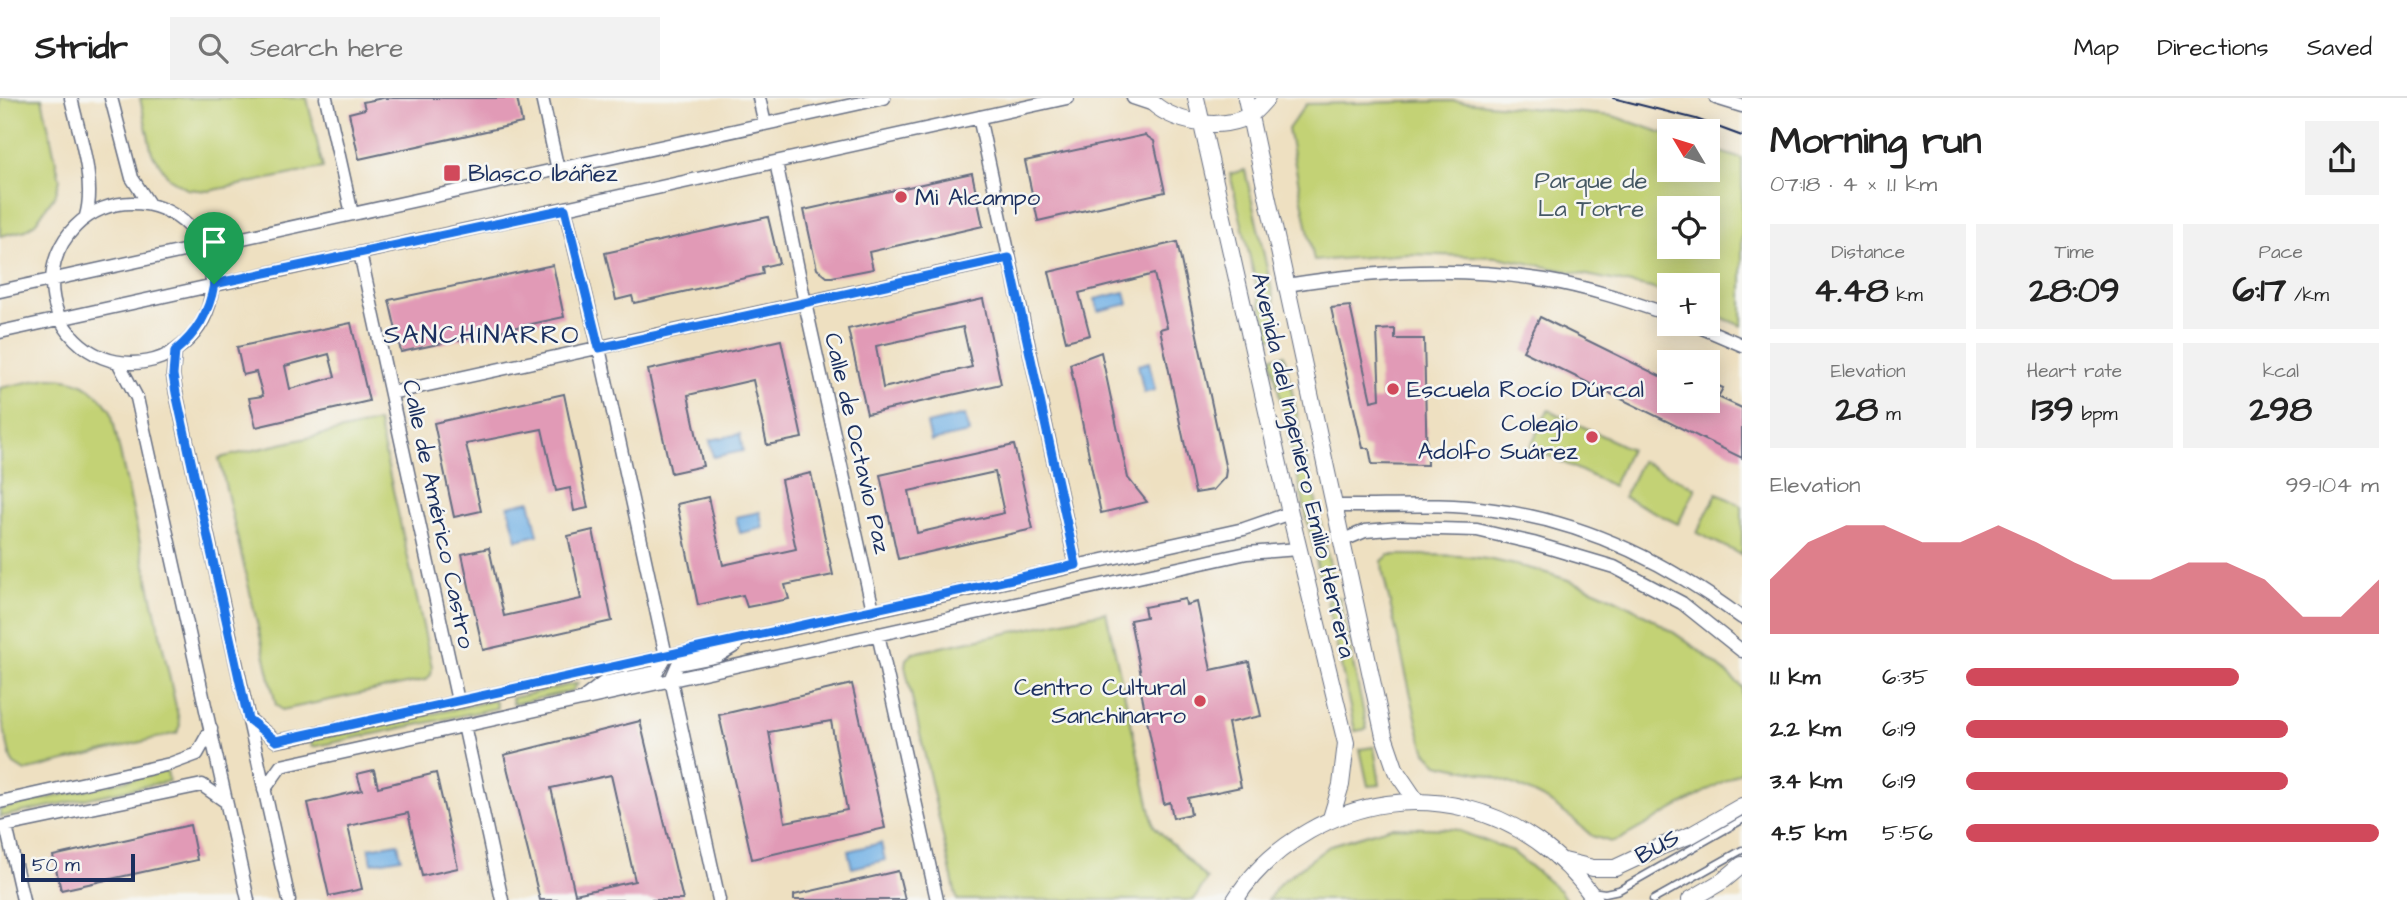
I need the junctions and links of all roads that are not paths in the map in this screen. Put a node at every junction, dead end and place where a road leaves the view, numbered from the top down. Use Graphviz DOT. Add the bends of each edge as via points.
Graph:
graph roads {
  1 [pos="71,98"];
  2 [pos="111,98"];
  3 [pos="326,98"];
  4 [pos="542,98"];
  5 [pos="759,98"];
  6 [pos="884,98"];
  7 [pos="1067,98"];
  8 [pos="1133,98"];
  9 [pos="1196,98"];
  10 [pos="1246,98"];
  11 [pos="1267,98"];
  12 [pos="1716,98"];
  13 [pos="1151,102"];
  14 [pos="1742,106"];
  15 [pos="1250,116"];
  16 [pos="979,117"];
  17 [pos="1202,122"];
  18 [pos="765,124"];
  19 [pos="776,162"];
  20 [pos="558,170"];
  21 [pos="149,204"];
  22 [pos="565,209"];
  23 [pos="352,214"];
  24 [pos="86,216"];
  25 [pos="202,247"];
  26 [pos="360,253"];
  27 [pos="1009,258"];
  28 [pos="53,280"];
  29 [pos="214,284"];
  30 [pos="1287,285"];
  31 [pos="0,291"];
  32 [pos="805,303"];
  33 [pos="1657,310"];
  34 [pos="59,318"];
  35 [pos="0,332"];
  36 [pos="1720,336"];
  37 [pos="1742,345"];
  38 [pos="599,348"];
  39 [pos="175,351"];
  40 [pos="118,362"];
  41 [pos="391,393"];
  42 [pos="1333,506"];
  43 [pos="1290,513"];
  44 [pos="1341,541"];
  45 [pos="1299,549"];
  46 [pos="1076,565"];
  47 [pos="873,610"];
  48 [pos="1742,618"];
  49 [pos="878,634"];
  50 [pos="746,638"];
  51 [pos="1742,651"];
  52 [pos="666,656"];
  53 [pos="671,680"];
  54 [pos="581,700"];
  55 [pos="458,701"];
  56 [pos="248,719"];
  57 [pos="464,725"];
  58 [pos="211,729"];
  59 [pos="264,790"];
  60 [pos="0,800"];
  61 [pos="225,801"];
  62 [pos="1417,802"];
  63 [pos="1742,806"];
  64 [pos="1331,818"];
  65 [pos="1742,820"];
  66 [pos="3,826"];
  67 [pos="1742,850"];
  68 [pos="1563,861"];
  69 [pos="1742,865"];
  70 [pos="1592,895"];
  71 [pos="23,900"];
  72 [pos="248,900"];
  73 [pos="289,900"];
  74 [pos="502,900"];
  75 [pos="719,900"];
  76 [pos="937,900"];
  77 [pos="1236,900"];
  78 [pos="1653,900"];
  79 [pos="1690,900"];
  1 -- 24 [label="street" via="89,183"];
  2 -- 21 [label="street" via="132,178"];
  3 -- 23 [label="street"];
  4 -- 20 [label="street"];
  5 -- 18 [label="street"];
  6 -- 18 [label="street"];
  7 -- 16 [label="street"];
  8 -- 13 [label="street"];
  9 -- 17 [label="street, Avenida del Ingeniero Emilio Herrera"];
  10 -- 15 [label="street, Avenida del Ingeniero Emilio Herrera"];
  11 -- 15 [label="street"];
  12 -- 14 [label="street"];
  13 -- 17 [label="street" via="1172,117"];
  15 -- 17 [label="street" via="1220,124"];
  15 -- 30 [label="street, Avenida del Ingeniero Emilio Herrera"];
  16 -- 19 [label="street"];
  16 -- 27 [label="street"];
  17 -- 43 [label="street, Avenida del Ingeniero Emilio Herrera"];
  18 -- 20 [label="street"];
  19 -- 22 [label="street"];
  19 -- 32 [label="street, Calle de Octavio Paz"];
  20 -- 23 [label="street"];
  21 -- 24 [label="street" via="121,204"];
  21 -- 25 [label="street" via="184,221"];
  22 -- 26 [label="street"];
  22 -- 38 [label="street"];
  23 -- 25 [label="street"];
  24 -- 28 [label="street" via="64,241"];
  25 -- 28 [label="street"];
  25 -- 29 [label="street"];
  26 -- 29 [label="street"];
  26 -- 41 [label="street, Calle de Américo Castro"];
  27 -- 32 [label="street"];
  27 -- 46 [label="street"];
  28 -- 31 [label="street"];
  28 -- 34 [label="street"];
  29 -- 34 [label="street"];
  29 -- 39 [label="street" via="206,314 189,340"];
  30 -- 33 [label="street" via="1349,275 1478,274 1545,280"];
  30 -- 42 [label="street, Avenida del Ingeniero Emilio Herrera"];
  32 -- 38 [label="street"];
  32 -- 47 [label="street, Calle de Octavio Paz"];
  34 -- 35 [label="street"];
  34 -- 40 [label="street" via="77,341 102,358"];
  36 -- 37 [label="street"];
  38 -- 41 [label="street"];
  38 -- 52 [label="street"];
  39 -- 40 [label="street" via="147,361"];
  39 -- 56 [label="street" via="176,393"];
  40 -- 58 [label="street" via="137,398"];
  41 -- 55 [label="street, Calle de Américo Castro"];
  42 -- 44 [label="street, Avenida del Ingeniero Emilio Herrera"];
  42 -- 48 [label="street" via="1400,504 1493,510 1559,523 1661,564"];
  43 -- 45 [label="street, Avenida del Ingeniero Emilio Herrera"];
  43 -- 46 [label="street" via="1244,528"];
  44 -- 51 [label="street" via="1365,531 1400,528 1476,530 1533,542 1625,573 1682,603"];
  44 -- 62 [label="street, Avenida del Ingeniero Emilio Herrera" via="1384,736 1396,771"];
  45 -- 49 [label="street" via="1247,553"];
  45 -- 64 [label="street, Avenida del Ingeniero Emilio Herrera" via="1346,743"];
  46 -- 47 [label="street"];
  47 -- 50 [label="street"];
  49 -- 53 [label="street"];
  49 -- 76 [label="street"];
  50 -- 52 [label="street"];
  50 -- 53 [label="street" via="718,656 678,664"];
  52 -- 54 [label="street" via="657,672 603,684"];
  52 -- 55 [label="street"];
  53 -- 54 [label="street"];
  53 -- 75 [label="street"];
  54 -- 57 [label="street"];
  55 -- 56 [label="street" via="276,741"];
  56 -- 59 [label="street"];
  57 -- 59 [label="street" via="281,766"];
  57 -- 74 [label="street"];
  58 -- 60 [label="street" via="197,754 179,761"];
  58 -- 61 [label="street"];
  59 -- 73 [label="street"];
  61 -- 66 [label="street" via="202,785"];
  61 -- 72 [label="street"];
  62 -- 64 [label="street" via="1385,804"];
  62 -- 68 [label="street" via="1443,803 1492,816 1538,840"];
  63 -- 68 [label="street" via="1691,835 1615,868"];
  64 -- 77 [label="street" via="1265,863"];
  65 -- 70 [label="lane, BUS" via="1619,890"];
  66 -- 71 [label="street"];
  67 -- 78 [label="lane, BUS"];
  68 -- 70 [label="street"];
  69 -- 79 [label="street"];
}
